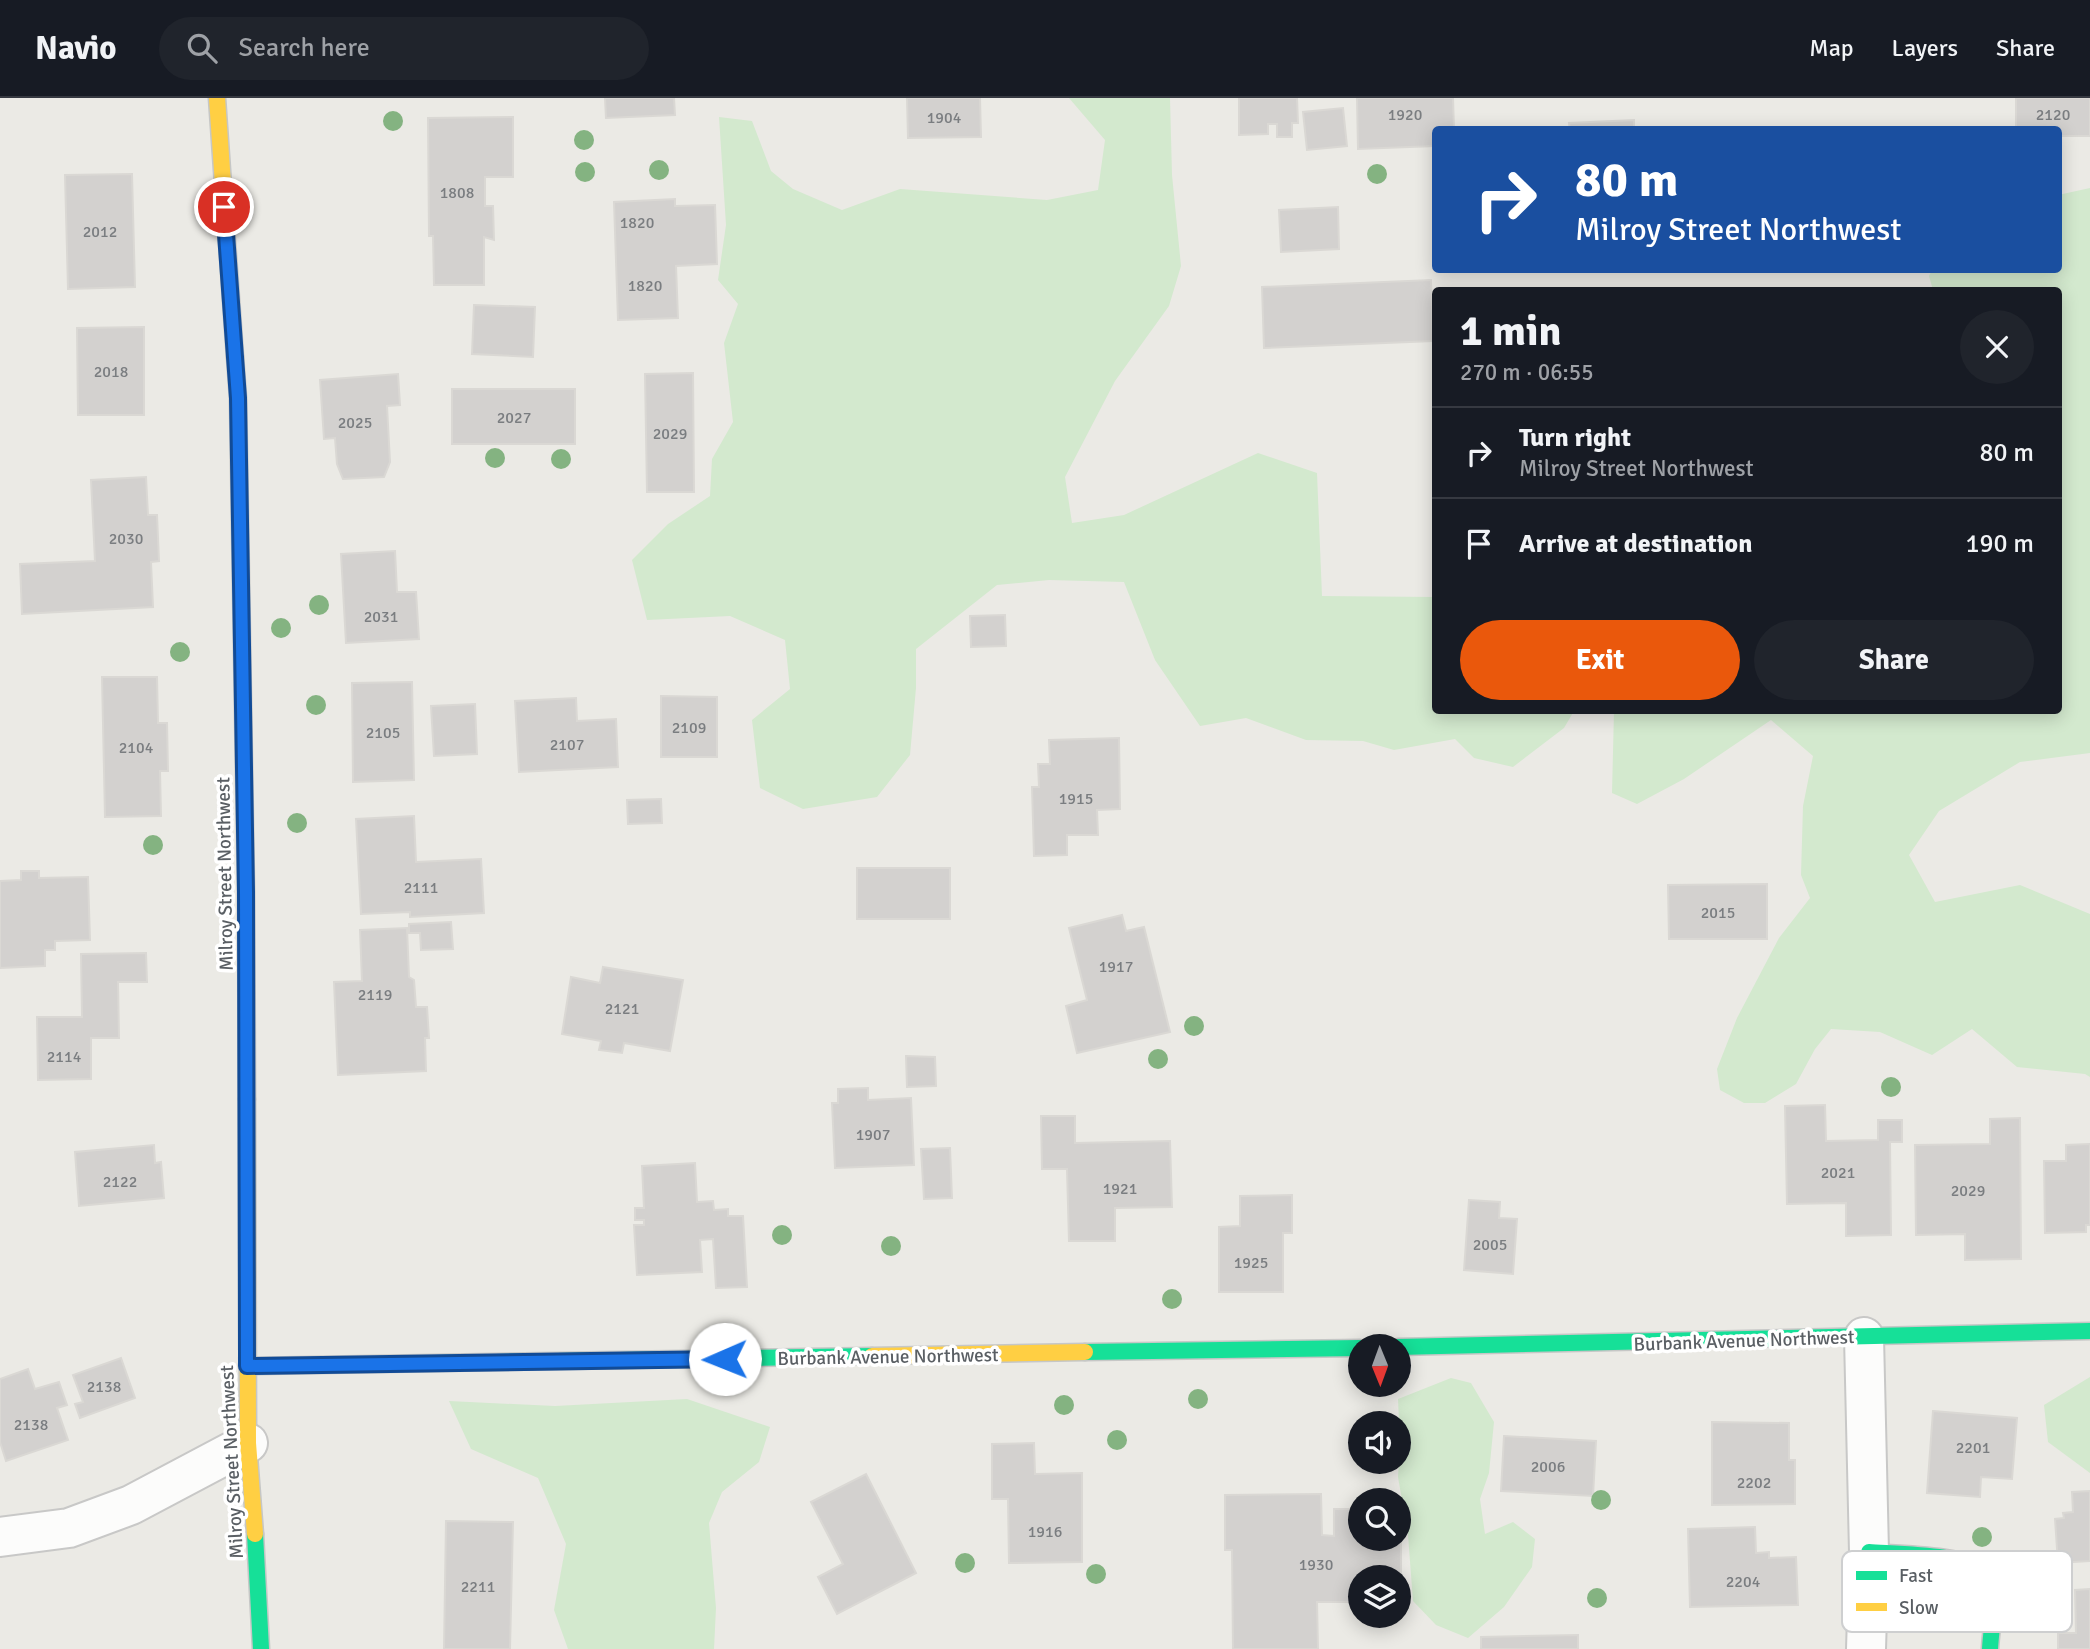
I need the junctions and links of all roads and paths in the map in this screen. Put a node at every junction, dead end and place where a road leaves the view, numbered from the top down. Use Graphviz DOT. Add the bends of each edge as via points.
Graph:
graph roads {
  1 [pos="217,98"];
  2 [pos="2090,1331"];
  3 [pos="1864,1336"];
  4 [pos="1411,1347"];
  5 [pos="1348,1348"];
  6 [pos="247,1366"];
  7 [pos="248,1443"];
  8 [pos="0,1537"];
  9 [pos="1869,1551"];
  10 [pos="261,1649"];
  1 -- 6 [label="street, Milroy Street Northwest" via="238,398"];
  2 -- 3 [label="street, Burbank Avenue Northwest"];
  3 -- 4 [label="street, Burbank Avenue Northwest"];
  3 -- 9 [label="street"];
  5 -- 6 [label="street, Burbank Avenue Northwest"];
  6 -- 7 [label="street, Milroy Street Northwest"];
  7 -- 8 [label="street" via="131,1505 69,1528"];
  7 -- 10 [label="street, Milroy Street Northwest"];
}
